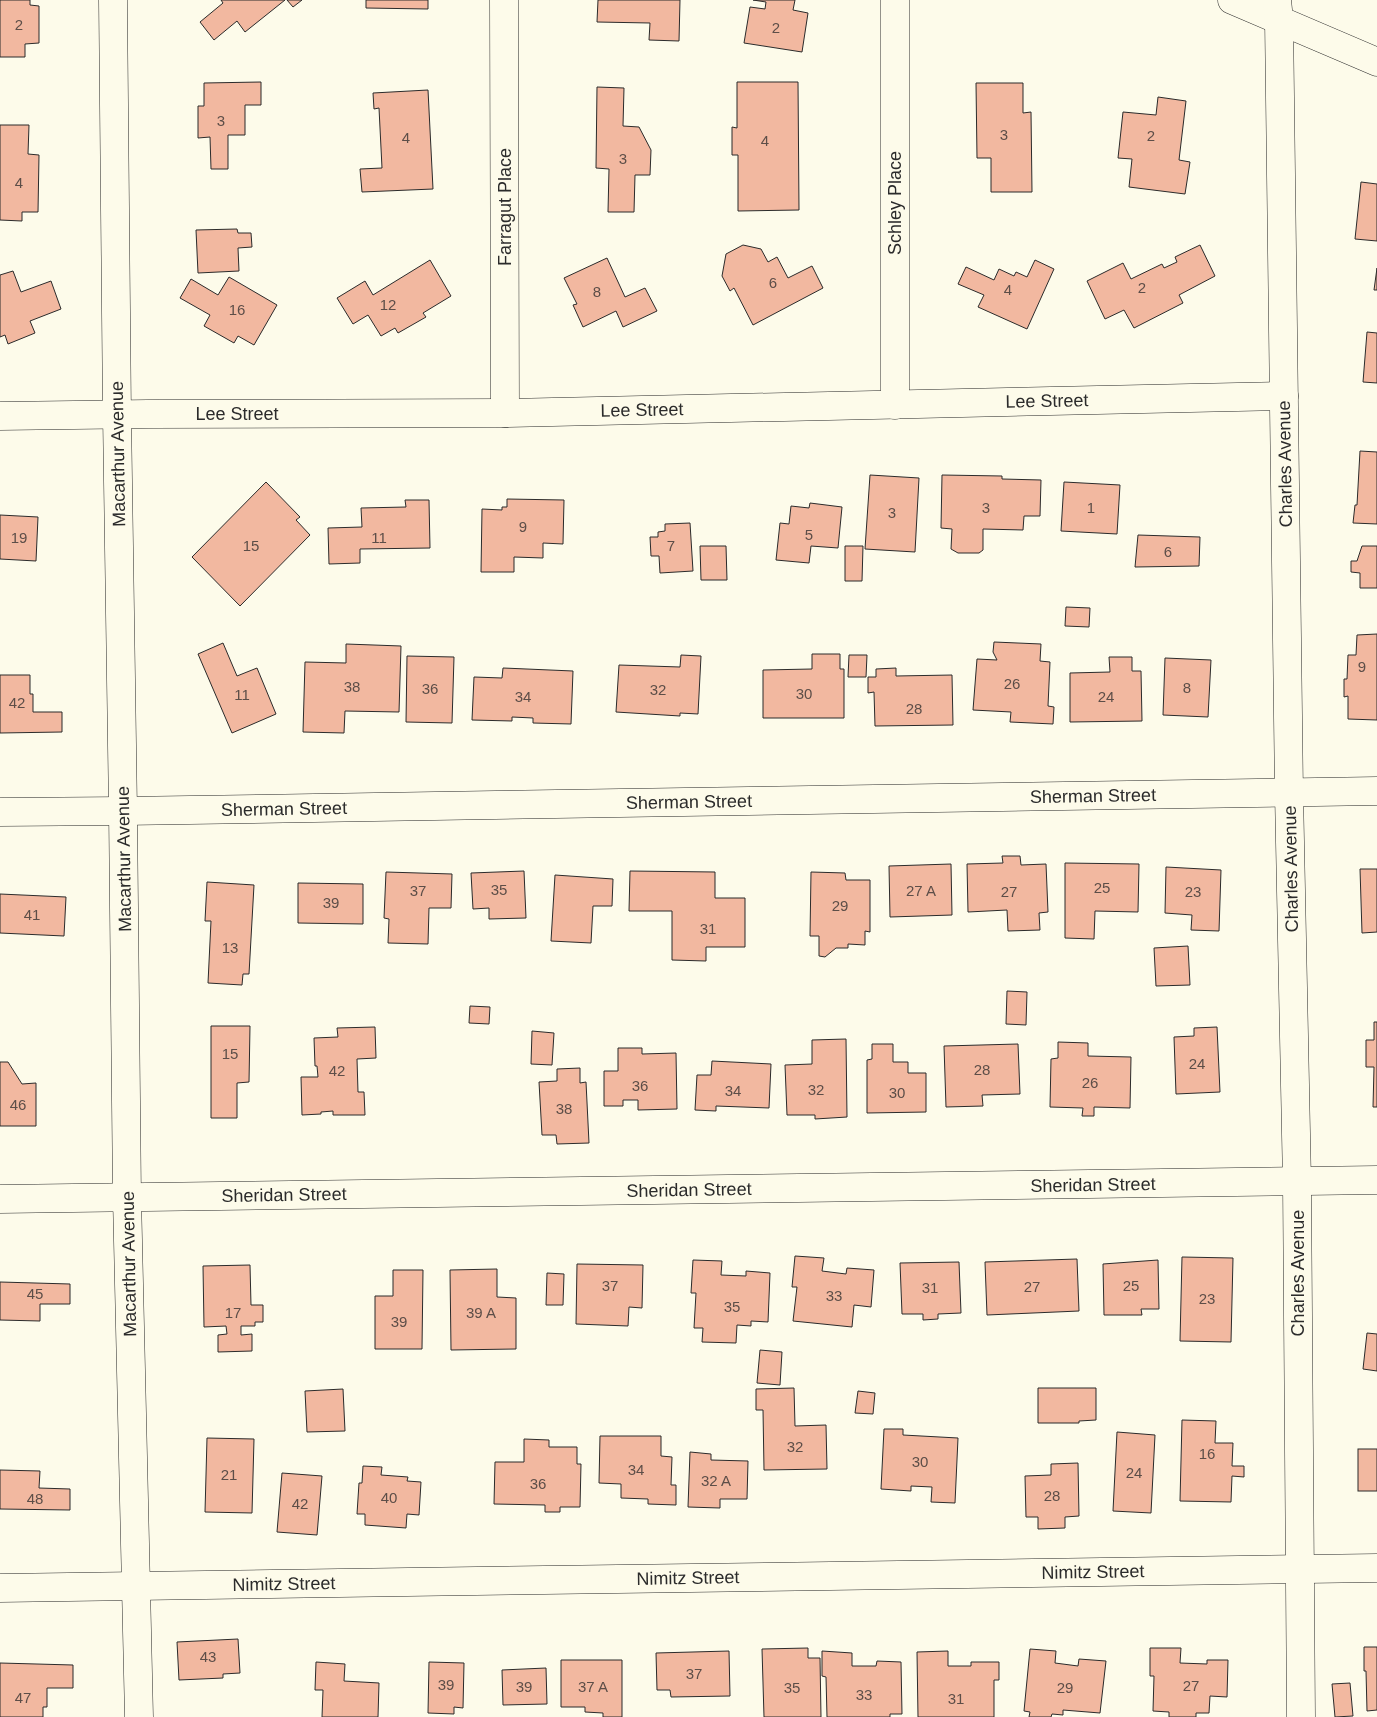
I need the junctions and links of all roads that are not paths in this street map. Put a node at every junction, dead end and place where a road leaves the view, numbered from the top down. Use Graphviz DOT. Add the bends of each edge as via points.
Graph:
graph roads {
  1 [pos="113,0"];
  2 [pos="504,0"];
  3 [pos="894,0"];
  4 [pos="1232,0"];
  5 [pos="1278,10"];
  6 [pos="1377,62"];
  7 [pos="1284,396"];
  8 [pos="895,405"];
  9 [pos="505,413"];
  10 [pos="117,415"];
  11 [pos="0,416"];
  12 [pos="1377,791"];
  13 [pos="1289,792"];
  14 [pos="123,811"];
  15 [pos="0,812"];
  16 [pos="1377,1180"];
  17 [pos="1297,1182"];
  18 [pos="127,1197"];
  19 [pos="0,1199"];
  20 [pos="1377,1568"];
  21 [pos="1300,1569"];
  22 [pos="136,1586"];
  23 [pos="0,1588"];
  24 [pos="139,1717"];
  25 [pos="1301,1717"];
  1 -- 10 [label="street, Macarthur Avenue"];
  2 -- 9 [label="street, Farragut Place"];
  3 -- 8 [label="street, Schley Place"];
  4 -- 5 [label="street"];
  5 -- 6 [label="street"];
  5 -- 7 [label="street, Charles Avenue"];
  7 -- 8 [label="street, Lee Street"];
  7 -- 13 [label="street, Charles Avenue"];
  8 -- 9 [label="street, Lee Street"];
  9 -- 10 [label="street, Lee Street"];
  10 -- 11 [label="street, Lee Street"];
  10 -- 14 [label="street, Macarthur Avenue"];
  12 -- 13 [label="street, Sherman Street"];
  13 -- 14 [label="street, Sherman Street"];
  13 -- 17 [label="street, Charles Avenue"];
  14 -- 15 [label="street, Sherman Street"];
  14 -- 18 [label="street, Macarthur Avenue"];
  16 -- 17 [label="street, Sheridan Street"];
  17 -- 18 [label="street, Sheridan Street"];
  17 -- 21 [label="street, Charles Avenue"];
  18 -- 19 [label="street, Sheridan Street"];
  18 -- 22 [label="street, Macarthur Avenue"];
  20 -- 21 [label="street, Nimitz Street"];
  21 -- 22 [label="street, Nimitz Street"];
  21 -- 25 [label="street, Charles Avenue"];
  22 -- 23 [label="street, Nimitz Street"];
  22 -- 24 [label="street, Macarthur Avenue"];
}
